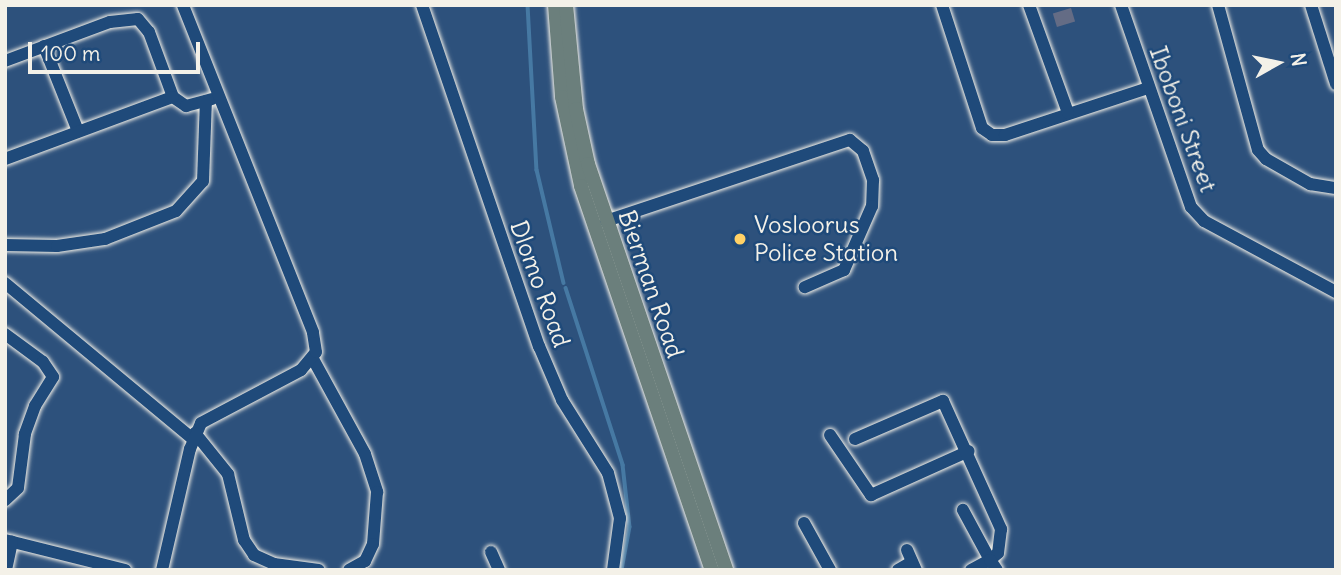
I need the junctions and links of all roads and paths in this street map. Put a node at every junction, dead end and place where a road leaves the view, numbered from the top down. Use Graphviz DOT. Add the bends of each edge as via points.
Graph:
graph roads {
  1 [pos="183,5"];
  2 [pos="422,5"];
  3 [pos="555,5"];
  4 [pos="566,5"];
  5 [pos="942,5"];
  6 [pos="1029,5"];
  7 [pos="1121,5"];
  8 [pos="1218,5"];
  9 [pos="1311,5"];
  10 [pos="44,46"];
  11 [pos="5,61"];
  12 [pos="1336,84"];
  13 [pos="1147,88"];
  14 [pos="173,97"];
  15 [pos="219,97"];
  16 [pos="206,102"];
  17 [pos="1068,113"];
  18 [pos="78,131"];
  19 [pos="6,156"];
  20 [pos="1336,188"];
  21 [pos="606,221"];
  22 [pos="5,245"];
  23 [pos="5,283"];
  24 [pos="805,287"];
  25 [pos="1336,292"];
  26 [pos="5,334"];
  27 [pos="313,359"];
  28 [pos="830,435"];
  29 [pos="194,436"];
  30 [pos="855,439"];
  31 [pos="969,451"];
  32 [pos="5,500"];
  33 [pos="963,510"];
  34 [pos="804,523"];
  35 [pos="8,541"];
  36 [pos="907,550"];
  37 [pos="491,552"];
  38 [pos="993,565"];
  39 [pos="914,566"];
  40 [pos="6,570"];
  41 [pos="125,570"];
  42 [pos="162,570"];
  43 [pos="319,570"];
  44 [pos="349,570"];
  45 [pos="499,570"];
  46 [pos="613,570"];
  47 [pos="712,570"];
  48 [pos="726,570"];
  49 [pos="830,570"];
  50 [pos="898,570"];
  51 [pos="971,570"];
  1 -- 15 [label="street"];
  2 -- 46 [label="street, Dlomo Road" via="538,346 562,400 608,473 620,518"];
  3 -- 47 [label="main road, Bierman Road" via="562,97 582,186"];
  4 -- 21 [label="main road, Bierman Road" via="576,109"];
  5 -- 17 [label="street" via="986,132 1004,135"];
  6 -- 17 [label="street"];
  7 -- 13 [label="street, Iboboni Street"];
  8 -- 20 [label="street" via="1258,150 1310,184"];
  9 -- 12 [label="street"];
  10 -- 11 [label="street"];
  10 -- 14 [label="street" via="110,22 138,19 149,33"];
  10 -- 18 [label="street"];
  13 -- 17 [label="street"];
  13 -- 25 [label="street, Iboboni Street" via="1181,188 1197,214"];
  14 -- 16 [label="street" via="186,106"];
  14 -- 18 [label="street"];
  15 -- 16 [label="street"];
  15 -- 27 [label="street" via="313,332"];
  16 -- 22 [label="street" via="203,181 176,211 105,239 57,246"];
  18 -- 19 [label="street"];
  21 -- 24 [label="street" via="850,140 863,151 873,180 872,206 844,270"];
  21 -- 48 [label="main road, Bierman Road"];
  23 -- 29 [label="street"];
  26 -- 32 [label="street" via="43,362 53,377 35,405 25,434 19,488"];
  27 -- 29 [label="street" via="301,370 211,415"];
  27 -- 44 [label="street" via="365,454 377,492 373,544 365,561"];
  28 -- 31 [label="street" via="871,495"];
  29 -- 42 [label="street"];
  29 -- 43 [label="street" via="228,474 244,540 254,555 274,564"];
  30 -- 31 [label="street" via="937,400 949,407"];
  31 -- 38 [label="street" via="1001,529"];
  33 -- 38 [label="street"];
  34 -- 49 [label="street"];
  35 -- 40 [label="street"];
  35 -- 41 [label="street"];
  36 -- 39 [label="street"];
  37 -- 45 [label="street"];
  38 -- 51 [label="street"];
  39 -- 50 [label="street"];
}
